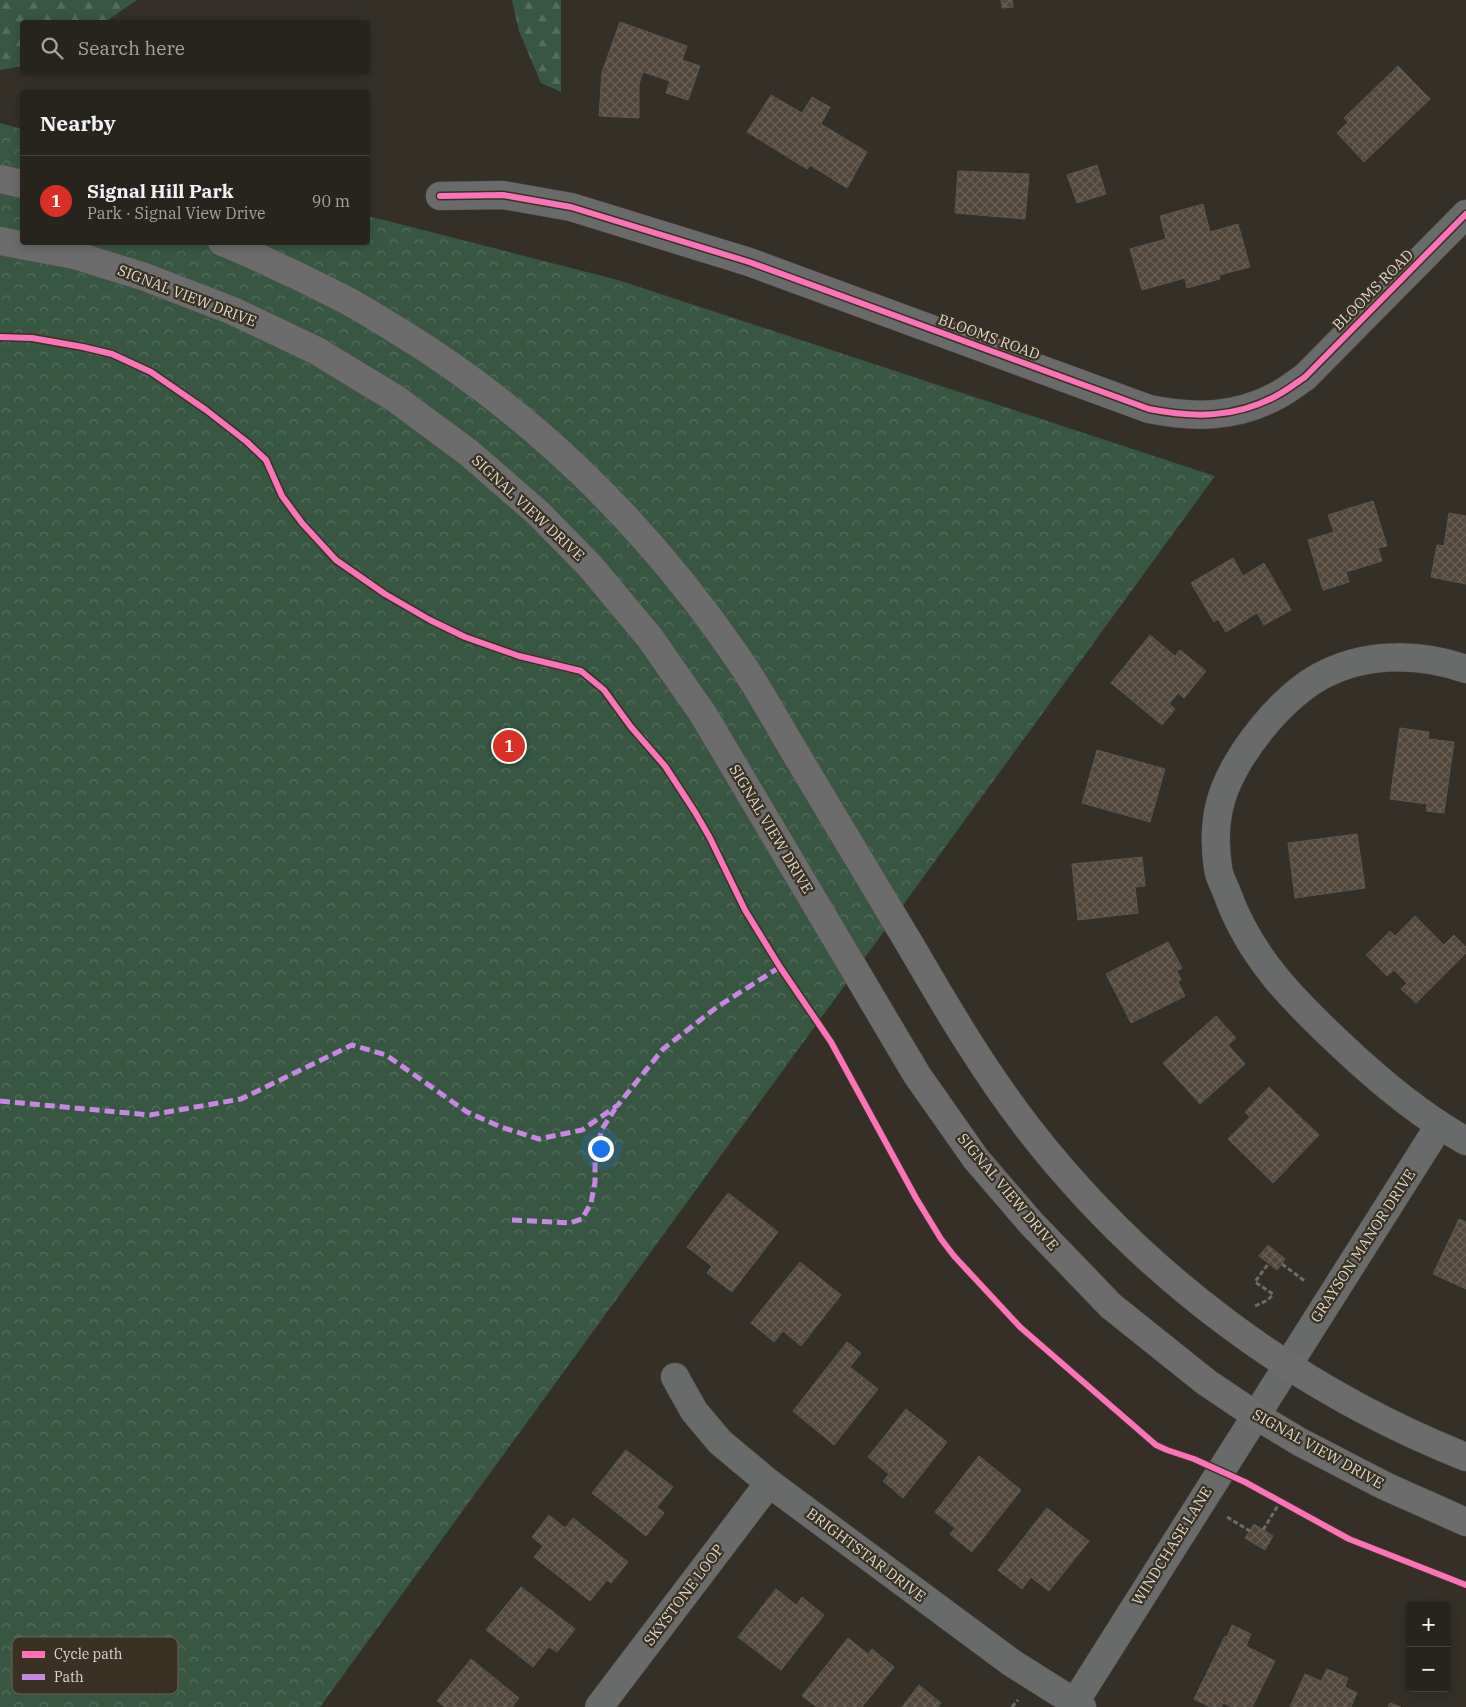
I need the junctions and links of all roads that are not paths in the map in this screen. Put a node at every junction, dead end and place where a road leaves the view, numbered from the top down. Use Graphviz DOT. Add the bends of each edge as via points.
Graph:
graph roads {
  1 [pos="0,179"];
  2 [pos="20,184"];
  3 [pos="440,196"];
  4 [pos="1466,214"];
  5 [pos="0,241"];
  6 [pos="229,245"];
  7 [pos="1466,669"];
  8 [pos="1439,1126"];
  9 [pos="1466,1141"];
  10 [pos="1286,1365"];
  11 [pos="675,1377"];
  12 [pos="1255,1415"];
  13 [pos="1466,1457"];
  14 [pos="769,1483"];
  15 [pos="1466,1522"];
  16 [pos="1078,1705"];
  17 [pos="598,1707"];
  1 -- 2 [label="main road"];
  3 -- 4 [label="street, BLOOMS ROAD" via="503,195 571,207 750,262 1149,409 1176,415 1211,415 1245,409 1277,396 1305,377"];
  5 -- 12 [label="main road, SIGNAL VIEW DRIVE" via="74,256 146,277 233,311 317,351 403,404 469,453 538,513 590,566 644,631 703,714 917,1075 976,1158 1031,1223 1111,1306 1206,1382"];
  6 -- 10 [label="main road" via="348,300 426,348 501,402 571,462 623,514 684,584 739,659 974,1052 1029,1129 1090,1202 1129,1241 1198,1301"];
  7 -- 8 [label="street" via="1442,661 1408,657 1363,660 1328,672 1308,685 1289,699 1256,734 1233,773 1220,804 1216,834 1218,869 1231,906 1253,948 1279,983 1372,1074"];
  8 -- 9 [label="street"];
  8 -- 10 [label="street, GRAYSON MANOR DRIVE"];
  10 -- 12 [label="street, WINDCHASE LANE"];
  10 -- 13 [label="main road" via="1349,1402 1432,1444"];
  11 -- 14 [label="street, BRIGHTSTAR DRIVE" via="694,1411 720,1442"];
  12 -- 15 [label="main road, SIGNAL VIEW DRIVE" via="1385,1486"];
  12 -- 16 [label="street, WINDCHASE LANE"];
  14 -- 16 [label="street, BRIGHTSTAR DRIVE" via="1012,1663"];
  14 -- 17 [label="street, SKYSTONE LOOP"];
}
